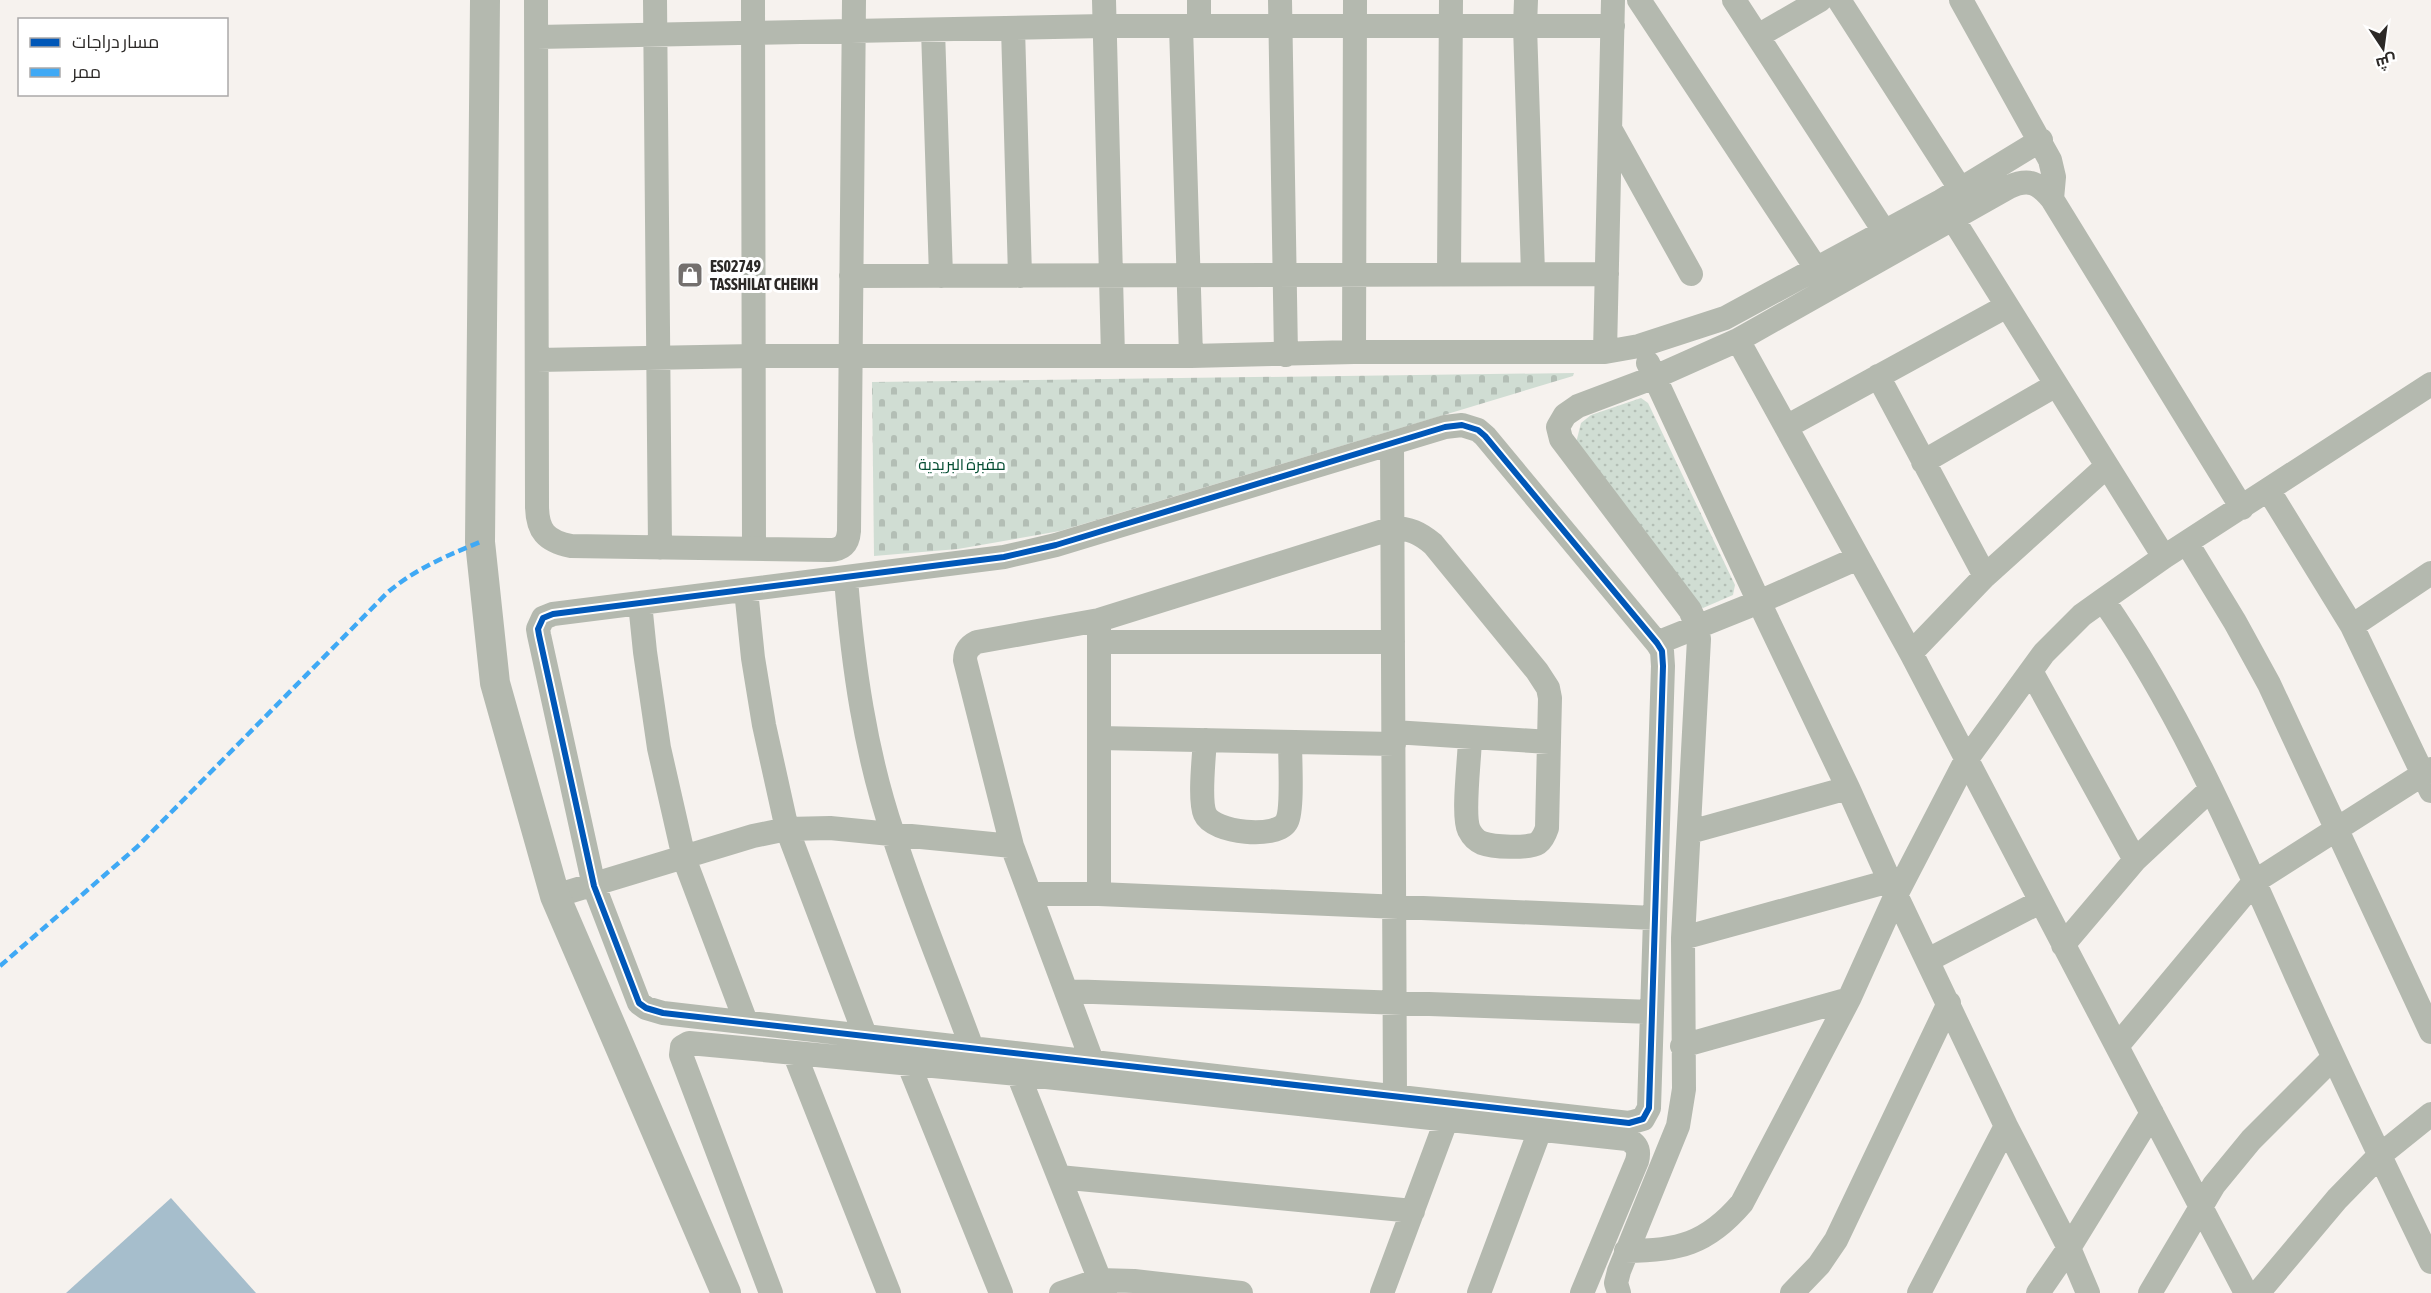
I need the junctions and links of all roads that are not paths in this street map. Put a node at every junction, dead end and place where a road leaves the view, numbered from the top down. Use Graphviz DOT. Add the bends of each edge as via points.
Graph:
graph roads {
  1 [pos="485,0"];
  2 [pos="537,0"];
  3 [pos="655,0"];
  4 [pos="753,0"];
  5 [pos="854,0"];
  6 [pos="1104,0"];
  7 [pos="1199,0"];
  8 [pos="1280,0"];
  9 [pos="1355,0"];
  10 [pos="1451,0"];
  11 [pos="1526,0"];
  12 [pos="1613,0"];
  13 [pos="1639,0"];
  14 [pos="1734,0"];
  15 [pos="1820,0"];
  16 [pos="1839,0"];
  17 [pos="1961,0"];
  18 [pos="1104,26"];
  19 [pos="1190,26"];
  20 [pos="1281,26"];
  21 [pos="1354,26"];
  22 [pos="1452,26"];
  23 [pos="1525,26"];
  24 [pos="1613,26"];
  25 [pos="1013,28"];
  26 [pos="933,30"];
  27 [pos="855,32"];
  28 [pos="753,34"];
  29 [pos="656,36"];
  30 [pos="1758,36"];
  31 [pos="537,37"];
  32 [pos="1611,130"];
  33 [pos="2041,140"];
  34 [pos="2052,199"];
  35 [pos="1952,204"];
  36 [pos="1884,231"];
  37 [pos="1816,268"];
  38 [pos="1533,273"];
  39 [pos="1285,274"];
  40 [pos="1353,274"];
  41 [pos="1449,274"];
  42 [pos="1607,274"];
  43 [pos="1691,274"];
  44 [pos="1110,275"];
  45 [pos="1189,275"];
  46 [pos="851,276"];
  47 [pos="941,276"];
  48 [pos="1020,276"];
  49 [pos="2007,306"];
  50 [pos="1738,340"];
  51 [pos="1639,346"];
  52 [pos="1354,352"];
  53 [pos="1605,352"];
  54 [pos="1286,355"];
  55 [pos="755,356"];
  56 [pos="1113,356"];
  57 [pos="850,357"];
  58 [pos="1191,357"];
  59 [pos="537,360"];
  60 [pos="658,360"];
  61 [pos="1878,375"];
  62 [pos="1655,377"];
  63 [pos="2431,384"];
  64 [pos="2056,385"];
  65 [pos="1786,427"];
  66 [pos="1392,443"];
  67 [pos="1923,462"];
  68 [pos="2107,466"];
  69 [pos="2269,491"];
  70 [pos="2242,508"];
  71 [pos="1393,528"];
  72 [pos="2187,543"];
  73 [pos="660,548"];
  74 [pos="754,548"];
  75 [pos="2164,557"];
  76 [pos="1858,558"];
  77 [pos="2431,573"];
  78 [pos="1985,576"];
  79 [pos="846,579"];
  80 [pos="746,590"];
  81 [pos="2103,600"];
  82 [pos="1759,602"];
  83 [pos="640,603"];
  84 [pos="1697,626"];
  85 [pos="2352,626"];
  86 [pos="1099,631"];
  87 [pos="1393,642"];
  88 [pos="1657,643"];
  89 [pos="1911,653"];
  90 [pos="2031,671"];
  91 [pos="1470,737"];
  92 [pos="1099,738"];
  93 [pos="1394,738"];
  94 [pos="1205,740"];
  95 [pos="1290,742"];
  96 [pos="1549,742"];
  97 [pos="1966,760"];
  98 [pos="2428,778"];
  99 [pos="1848,788"];
  100 [pos="2210,790"];
  101 [pos="2337,828"];
  102 [pos="787,829"];
  103 [pos="1690,832"];
  104 [pos="892,834"];
  105 [pos="1012,846"];
  106 [pos="684,858"];
  107 [pos="2135,860"];
  108 [pos="2254,882"];
  109 [pos="594,886"];
  110 [pos="1893,888"];
  111 [pos="1030,894"];
  112 [pos="1099,894"];
  113 [pos="555,896"];
  114 [pos="2040,902"];
  115 [pos="1394,906"];
  116 [pos="1655,918"];
  117 [pos="1683,938"];
  118 [pos="2063,945"];
  119 [pos="1928,960"];
  120 [pos="1066,991"];
  121 [pos="1849,999"];
  122 [pos="1395,1003"];
  123 [pos="1949,1004"];
  124 [pos="1652,1012"];
  125 [pos="746,1022"];
  126 [pos="2431,1032"];
  127 [pos="865,1035"];
  128 [pos="2118,1045"];
  129 [pos="1682,1046"];
  130 [pos="972,1048"];
  131 [pos="795,1055"];
  132 [pos="2333,1058"];
  133 [pos="1092,1061"];
  134 [pos="909,1065"];
  135 [pos="1018,1074"];
  136 [pos="1395,1096"];
  137 [pos="2152,1113"];
  138 [pos="2431,1114"];
  139 [pos="1446,1121"];
  140 [pos="2006,1126"];
  141 [pos="1540,1130"];
  142 [pos="2379,1156"];
  143 [pos="1059,1177"];
  144 [pos="2200,1208"];
  145 [pos="1413,1211"];
  146 [pos="2069,1248"];
  147 [pos="1626,1251"];
  148 [pos="2431,1262"];
  149 [pos="1102,1286"];
  150 [pos="1204,1291"];
  151 [pos="726,1293"];
  152 [pos="771,1293"];
  153 [pos="889,1293"];
  154 [pos="1001,1293"];
  155 [pos="1061,1293"];
  156 [pos="1241,1293"];
  157 [pos="1382,1293"];
  158 [pos="1479,1293"];
  159 [pos="1582,1293"];
  160 [pos="1619,1293"];
  161 [pos="1792,1293"];
  162 [pos="1919,1293"];
  163 [pos="2038,1293"];
  164 [pos="2088,1293"];
  165 [pos="2150,1293"];
  166 [pos="2246,1293"];
  167 [pos="2258,1293"];
  1 -- 113 [label="street" via="480,542 495,683"];
  2 -- 31 [label="street"];
  3 -- 29 [label="street"];
  4 -- 28 [label="street"];
  5 -- 27 [label="street"];
  6 -- 18 [label="street"];
  7 -- 19 [label="street"];
  8 -- 20 [label="street"];
  9 -- 21 [label="street"];
  10 -- 22 [label="street"];
  11 -- 23 [label="street"];
  12 -- 24 [label="street"];
  13 -- 37 [label="street"];
  14 -- 30 [label="street"];
  15 -- 30 [label="street"];
  16 -- 35 [label="street"];
  17 -- 33 [label="street"];
  18 -- 19 [label="street"];
  18 -- 25 [label="street"];
  18 -- 44 [label="street"];
  19 -- 20 [label="street"];
  19 -- 45 [label="street"];
  20 -- 21 [label="street"];
  20 -- 39 [label="street"];
  21 -- 22 [label="street"];
  21 -- 40 [label="street"];
  22 -- 23 [label="street"];
  22 -- 41 [label="street"];
  23 -- 24 [label="street"];
  23 -- 38 [label="street"];
  24 -- 32 [label="street"];
  25 -- 26 [label="street"];
  25 -- 48 [label="street"];
  26 -- 27 [label="street"];
  26 -- 47 [label="street"];
  27 -- 28 [label="street"];
  27 -- 46 [label="street"];
  28 -- 29 [label="street"];
  28 -- 55 [label="street"];
  29 -- 31 [label="street"];
  29 -- 60 [label="street"];
  30 -- 36 [label="street"];
  31 -- 59 [label="street"];
  32 -- 42 [label="street"];
  32 -- 43 [label="street"];
  33 -- 34 [label="street" via="2054,177"];
  33 -- 35 [label="street"];
  34 -- 35 [label="street" via="2034,182 2021,182"];
  34 -- 70 [label="street"];
  35 -- 36 [label="street"];
  35 -- 49 [label="street"];
  35 -- 50 [label="street"];
  36 -- 37 [label="street"];
  37 -- 51 [label="street" via="1725,318"];
  38 -- 41 [label="street"];
  38 -- 42 [label="street"];
  39 -- 40 [label="street"];
  39 -- 45 [label="street"];
  39 -- 54 [label="street"];
  40 -- 41 [label="street"];
  40 -- 52 [label="street"];
  42 -- 53 [label="street"];
  44 -- 45 [label="street"];
  44 -- 48 [label="street"];
  44 -- 56 [label="street"];
  45 -- 58 [label="street"];
  46 -- 47 [label="street"];
  46 -- 57 [label="street"];
  47 -- 48 [label="street"];
  49 -- 61 [label="street"];
  49 -- 64 [label="street"];
  50 -- 62 [label="street"];
  50 -- 65 [label="street"];
  51 -- 53 [label="street"];
  51 -- 62 [label="street"];
  52 -- 53 [label="street"];
  52 -- 54 [label="street"];
  54 -- 58 [label="street"];
  55 -- 57 [label="street"];
  55 -- 60 [label="street"];
  55 -- 74 [label="street"];
  56 -- 57 [label="street"];
  56 -- 58 [label="street"];
  57 -- 74 [label="street" via="848,539 837,550"];
  59 -- 60 [label="street"];
  59 -- 73 [label="street" via="537,520 544,533 556,543 571,546"];
  60 -- 73 [label="street"];
  61 -- 65 [label="street"];
  61 -- 67 [label="street"];
  62 -- 82 [label="street"];
  62 -- 84 [label="street" via="1570,410 1560,421 1559,433 1690,610"];
  63 -- 69 [label="street"];
  64 -- 67 [label="street"];
  64 -- 68 [label="street"];
  65 -- 76 [label="street"];
  66 -- 71 [label="street"];
  66 -- 79 [label="street" via="1030,552"];
  66 -- 88 [label="street" via="1453,425 1478,430"];
  67 -- 78 [label="street"];
  68 -- 75 [label="street"];
  68 -- 78 [label="street"];
  69 -- 70 [label="street"];
  69 -- 85 [label="street"];
  70 -- 72 [label="street"];
  71 -- 86 [label="street"];
  71 -- 87 [label="street"];
  71 -- 96 [label="street" via="1419,533 1433,544 1543,679 1550,698"];
  72 -- 75 [label="street"];
  72 -- 101 [label="street" via="2270,684"];
  73 -- 74 [label="street"];
  75 -- 81 [label="street"];
  76 -- 82 [label="street"];
  76 -- 89 [label="street"];
  77 -- 85 [label="street"];
  78 -- 89 [label="street"];
  79 -- 80 [label="street"];
  79 -- 104 [label="street" via="861,707"];
  80 -- 83 [label="street"];
  80 -- 102 [label="street" via="764,725"];
  81 -- 90 [label="street" via="2062,634"];
  81 -- 100 [label="street" via="2160,688"];
  82 -- 84 [label="street"];
  82 -- 99 [label="street"];
  83 -- 106 [label="street" via="658,738"];
  83 -- 109 [label="street" via="553,614 543,618 538,629"];
  84 -- 88 [label="street"];
  84 -- 103 [label="street"];
  85 -- 98 [label="street"];
  86 -- 87 [label="street"];
  86 -- 92 [label="street"];
  86 -- 105 [label="street" via="977,642 965,654"];
  87 -- 93 [label="street"];
  88 -- 116 [label="street" via="1664,666"];
  89 -- 97 [label="street"];
  90 -- 97 [label="street"];
  90 -- 107 [label="street"];
  91 -- 93 [label="street"];
  91 -- 96 [label="street"];
  91 -- 96 [label="street" via="1467,818 1471,833 1483,843 1522,847 1538,843 1545,833"];
  92 -- 94 [label="street"];
  92 -- 112 [label="street"];
  93 -- 95 [label="street"];
  93 -- 115 [label="street"];
  94 -- 95 [label="street"];
  94 -- 95 [label="street" via="1203,807 1208,820 1221,828 1267,832 1279,830 1290,815"];
  97 -- 110 [label="street"];
  97 -- 114 [label="street"];
  98 -- 101 [label="street"];
  99 -- 103 [label="street"];
  99 -- 110 [label="street"];
  100 -- 107 [label="street"];
  100 -- 108 [label="street"];
  101 -- 108 [label="street"];
  101 -- 126 [label="street"];
  102 -- 104 [label="street" via="811,826"];
  102 -- 106 [label="street"];
  102 -- 127 [label="street"];
  103 -- 117 [label="street"];
  104 -- 105 [label="street"];
  104 -- 130 [label="street"];
  105 -- 111 [label="street"];
  106 -- 109 [label="street"];
  106 -- 125 [label="street"];
  107 -- 118 [label="street"];
  108 -- 128 [label="street"];
  108 -- 132 [label="street"];
  109 -- 113 [label="street"];
  109 -- 125 [label="street" via="639,1003 654,1012"];
  110 -- 117 [label="street"];
  110 -- 119 [label="street"];
  110 -- 121 [label="street"];
  111 -- 112 [label="street"];
  111 -- 120 [label="street"];
  112 -- 115 [label="street"];
  113 -- 151 [label="street"];
  114 -- 118 [label="street"];
  114 -- 119 [label="street"];
  115 -- 116 [label="street"];
  115 -- 122 [label="street"];
  116 -- 124 [label="street"];
  117 -- 129 [label="street"];
  118 -- 128 [label="street"];
  119 -- 123 [label="street"];
  120 -- 122 [label="street"];
  120 -- 133 [label="street"];
  121 -- 129 [label="street"];
  121 -- 147 [label="street" via="1742,1203 1732,1215 1710,1234 1676,1249"];
  122 -- 124 [label="street"];
  122 -- 136 [label="street"];
  123 -- 140 [label="street"];
  123 -- 161 [label="street" via="1836,1240"];
  124 -- 136 [label="street" via="1649,1108 1638,1122"];
  125 -- 127 [label="street"];
  127 -- 130 [label="street"];
  128 -- 137 [label="street"];
  129 -- 147 [label="street" via="1683,1089 1678,1126"];
  130 -- 133 [label="street"];
  131 -- 134 [label="street"];
  131 -- 152 [label="street" via="689,1043 681,1051"];
  131 -- 153 [label="street"];
  132 -- 142 [label="street"];
  132 -- 144 [label="street" via="2251,1140"];
  133 -- 136 [label="street"];
  134 -- 135 [label="street"];
  134 -- 154 [label="street"];
  135 -- 139 [label="street"];
  135 -- 143 [label="street"];
  137 -- 144 [label="street"];
  137 -- 146 [label="street"];
  138 -- 142 [label="street"];
  139 -- 141 [label="street"];
  139 -- 145 [label="street"];
  140 -- 146 [label="street"];
  140 -- 162 [label="street"];
  141 -- 158 [label="street"];
  141 -- 159 [label="street" via="1627,1140 1638,1148 1637,1161"];
  142 -- 148 [label="street"];
  142 -- 167 [label="street" via="2337,1199"];
  143 -- 145 [label="street"];
  143 -- 149 [label="street"];
  144 -- 165 [label="street"];
  144 -- 166 [label="street"];
  145 -- 157 [label="street"];
  146 -- 163 [label="street"];
  146 -- 164 [label="street"];
  147 -- 160 [label="street" via="1617,1277"];
  149 -- 150 [label="street" via="1134,1281"];
  149 -- 155 [label="street"];
  150 -- 156 [label="street"];
}
